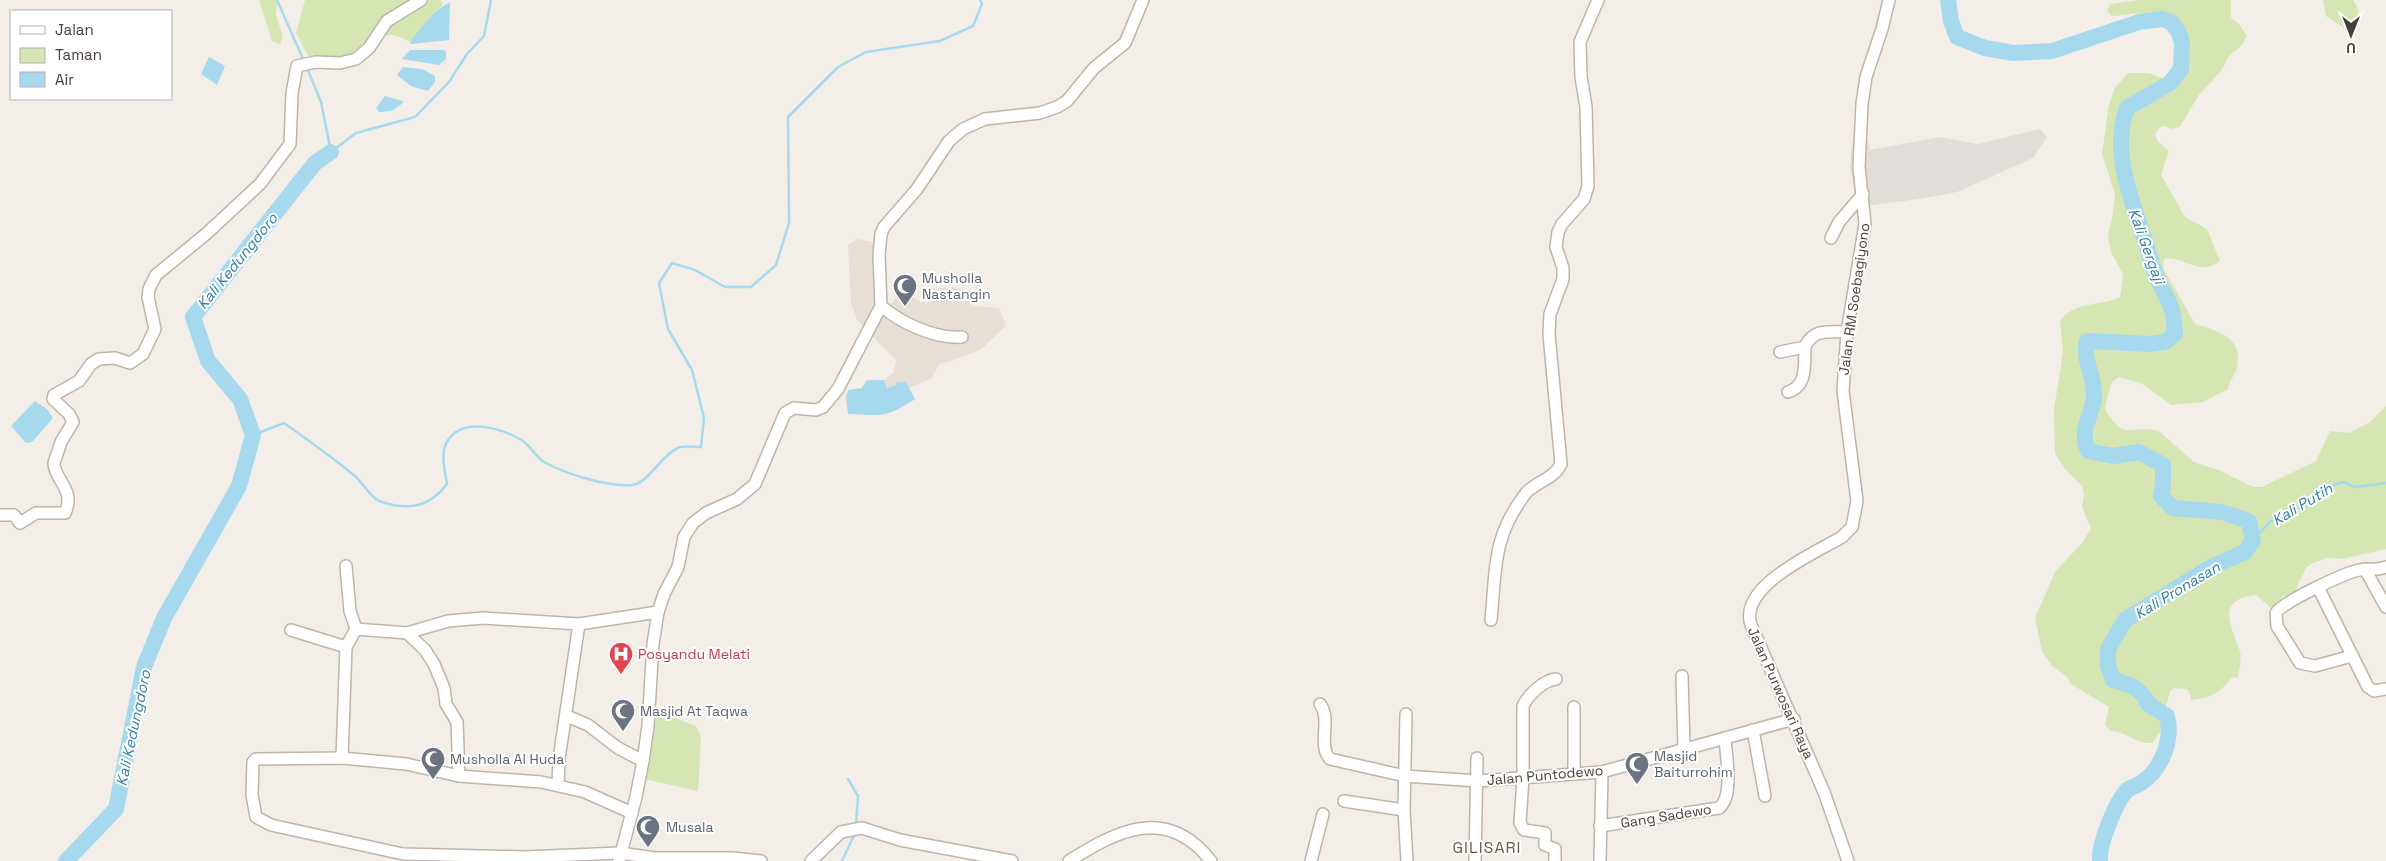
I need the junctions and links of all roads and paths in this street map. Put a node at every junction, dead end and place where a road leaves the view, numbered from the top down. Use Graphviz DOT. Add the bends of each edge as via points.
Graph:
graph roads {
  1 [pos="421,0"];
  2 [pos="1143,0"];
  3 [pos="1598,0"];
  4 [pos="1889,0"];
  5 [pos="1863,194"];
  6 [pos="1831,238"];
  7 [pos="881,306"];
  8 [pos="1847,332"];
  9 [pos="962,337"];
  10 [pos="1805,347"];
  11 [pos="1780,352"];
  12 [pos="1788,392"];
  13 [pos="0,515"];
  14 [pos="1842,537"];
  15 [pos="346,566"];
  16 [pos="2386,567"];
  17 [pos="2365,569"];
  18 [pos="2318,587"];
  19 [pos="2386,608"];
  20 [pos="658,612"];
  21 [pos="1491,620"];
  22 [pos="579,624"];
  23 [pos="356,628"];
  24 [pos="291,630"];
  25 [pos="407,632"];
  26 [pos="346,647"];
  27 [pos="2352,656"];
  28 [pos="1682,676"];
  29 [pos="1556,679"];
  30 [pos="2386,689"];
  31 [pos="1320,704"];
  32 [pos="1574,707"];
  33 [pos="1406,714"];
  34 [pos="567,716"];
  35 [pos="1794,719"];
  36 [pos="1753,730"];
  37 [pos="1725,738"];
  38 [pos="1684,749"];
  39 [pos="342,758"];
  40 [pos="1477,758"];
  41 [pos="643,761"];
  42 [pos="1602,772"];
  43 [pos="1574,774"];
  44 [pos="459,776"];
  45 [pos="1405,776"];
  46 [pos="1523,778"];
  47 [pos="1478,781"];
  48 [pos="558,785"];
  49 [pos="1766,796"];
  50 [pos="1344,802"];
  51 [pos="1404,810"];
  52 [pos="632,812"];
  53 [pos="1324,814"];
  54 [pos="1600,826"];
  55 [pos="402,857"];
  56 [pos="619,857"];
  57 [pos="761,861"];
  58 [pos="811,861"];
  59 [pos="1012,861"];
  60 [pos="1069,861"];
  61 [pos="1211,861"];
  62 [pos="1311,861"];
  63 [pos="1407,861"];
  64 [pos="1475,861"];
  65 [pos="1555,861"];
  66 [pos="1600,861"];
  67 [pos="1848,861"];
  1 -- 13 [label="street" via="387,21 356,59 297,66 292,93 290,144 260,184 156,274 148,297 155,329 143,354 130,363 114,358 98,359 79,381 54,395 53,399 73,422 54,463 67,491 65,513 36,513 20,523 14,515"];
  2 -- 7 [label="street" via="1125,43 1094,68 1067,101 1040,113 985,119 948,141 917,189 881,234"];
  3 -- 21 [label="street" via="1580,42 1588,186 1584,199 1562,224 1556,238 1563,279 1550,314 1549,334 1561,464 1527,492 1502,538 1493,576"];
  4 -- 5 [label="street, Jalan RM Soebagiyono" via="1864,88 1859,167"];
  5 -- 6 [label="street" via="1839,222"];
  5 -- 8 [label="street, Jalan RM Soebagiyono" via="1865,224"];
  7 -- 9 [label="street" via="928,332"];
  7 -- 20 [label="street" via="827,404 816,410 794,408 785,412 755,484 737,499 706,513 693,523 684,537 678,567"];
  8 -- 10 [label="street" via="1817,333 1808,339"];
  8 -- 14 [label="street, Jalan RM Soebagiyono" via="1843,391 1857,501 1852,527"];
  10 -- 11 [label="street"];
  10 -- 12 [label="street" via="1802,383"];
  14 -- 35 [label="street, Jalan Purwosari Raya" via="1774,578 1757,595 1748,611 1751,625"];
  15 -- 23 [label="street" via="350,611"];
  16 -- 17 [label="street"];
  17 -- 18 [label="street"];
  17 -- 19 [label="street"];
  18 -- 27 [label="street"];
  18 -- 27 [label="street" via="2279,607 2275,618 2277,626 2303,665 2315,666"];
  20 -- 22 [label="street"];
  20 -- 41 [label="street"];
  22 -- 25 [label="street" via="484,618 448,622"];
  22 -- 34 [label="street"];
  23 -- 25 [label="street"];
  23 -- 26 [label="street"];
  24 -- 26 [label="street"];
  25 -- 44 [label="street" via="434,664 444,688 446,704 457,722"];
  26 -- 39 [label="street"];
  27 -- 30 [label="street" via="2368,687 2374,691"];
  28 -- 38 [label="street"];
  29 -- 46 [label="street" via="1540,687 1523,706"];
  31 -- 45 [label="street, Jalan Puntodewo" via="1324,710 1326,752 1330,759"];
  32 -- 43 [label="street"];
  33 -- 45 [label="street"];
  34 -- 41 [label="street" via="588,725 618,748"];
  34 -- 48 [label="street"];
  35 -- 36 [label="street, Jalan Puntodewo"];
  35 -- 67 [label="street, Jalan Purwosari Raya"];
  36 -- 37 [label="street, Jalan Puntodewo"];
  36 -- 49 [label="street"];
  37 -- 38 [label="street, Jalan Puntodewo"];
  37 -- 54 [label="street, Gang Sadewo" via="1728,791 1724,804 1719,808"];
  38 -- 42 [label="street, Jalan Puntodewo"];
  39 -- 44 [label="street" via="406,764"];
  39 -- 55 [label="street" via="256,759 253,762 252,795 256,817 271,825"];
  40 -- 47 [label="street"];
  41 -- 52 [label="street"];
  42 -- 43 [label="street, Jalan Puntodewo"];
  42 -- 54 [label="street"];
  43 -- 46 [label="street, Jalan Puntodewo"];
  44 -- 48 [label="street"];
  45 -- 47 [label="street, Jalan Puntodewo"];
  45 -- 51 [label="street"];
  46 -- 47 [label="street, Jalan Puntodewo"];
  46 -- 65 [label="street" via="1520,826 1524,830 1545,833 1545,845 1555,849"];
  47 -- 64 [label="street"];
  48 -- 52 [label="street" via="585,792"];
  50 -- 51 [label="street"];
  51 -- 63 [label="street"];
  52 -- 56 [label="street"];
  53 -- 62 [label="street"];
  54 -- 66 [label="street"];
  55 -- 56 [label="street"];
  56 -- 57 [label="street"];
  58 -- 59 [label="street" via="834,838 848,829 862,828 900,840"];
  60 -- 61 [label="street" via="1112,835 1151,828 1182,834 1202,849"];
}
